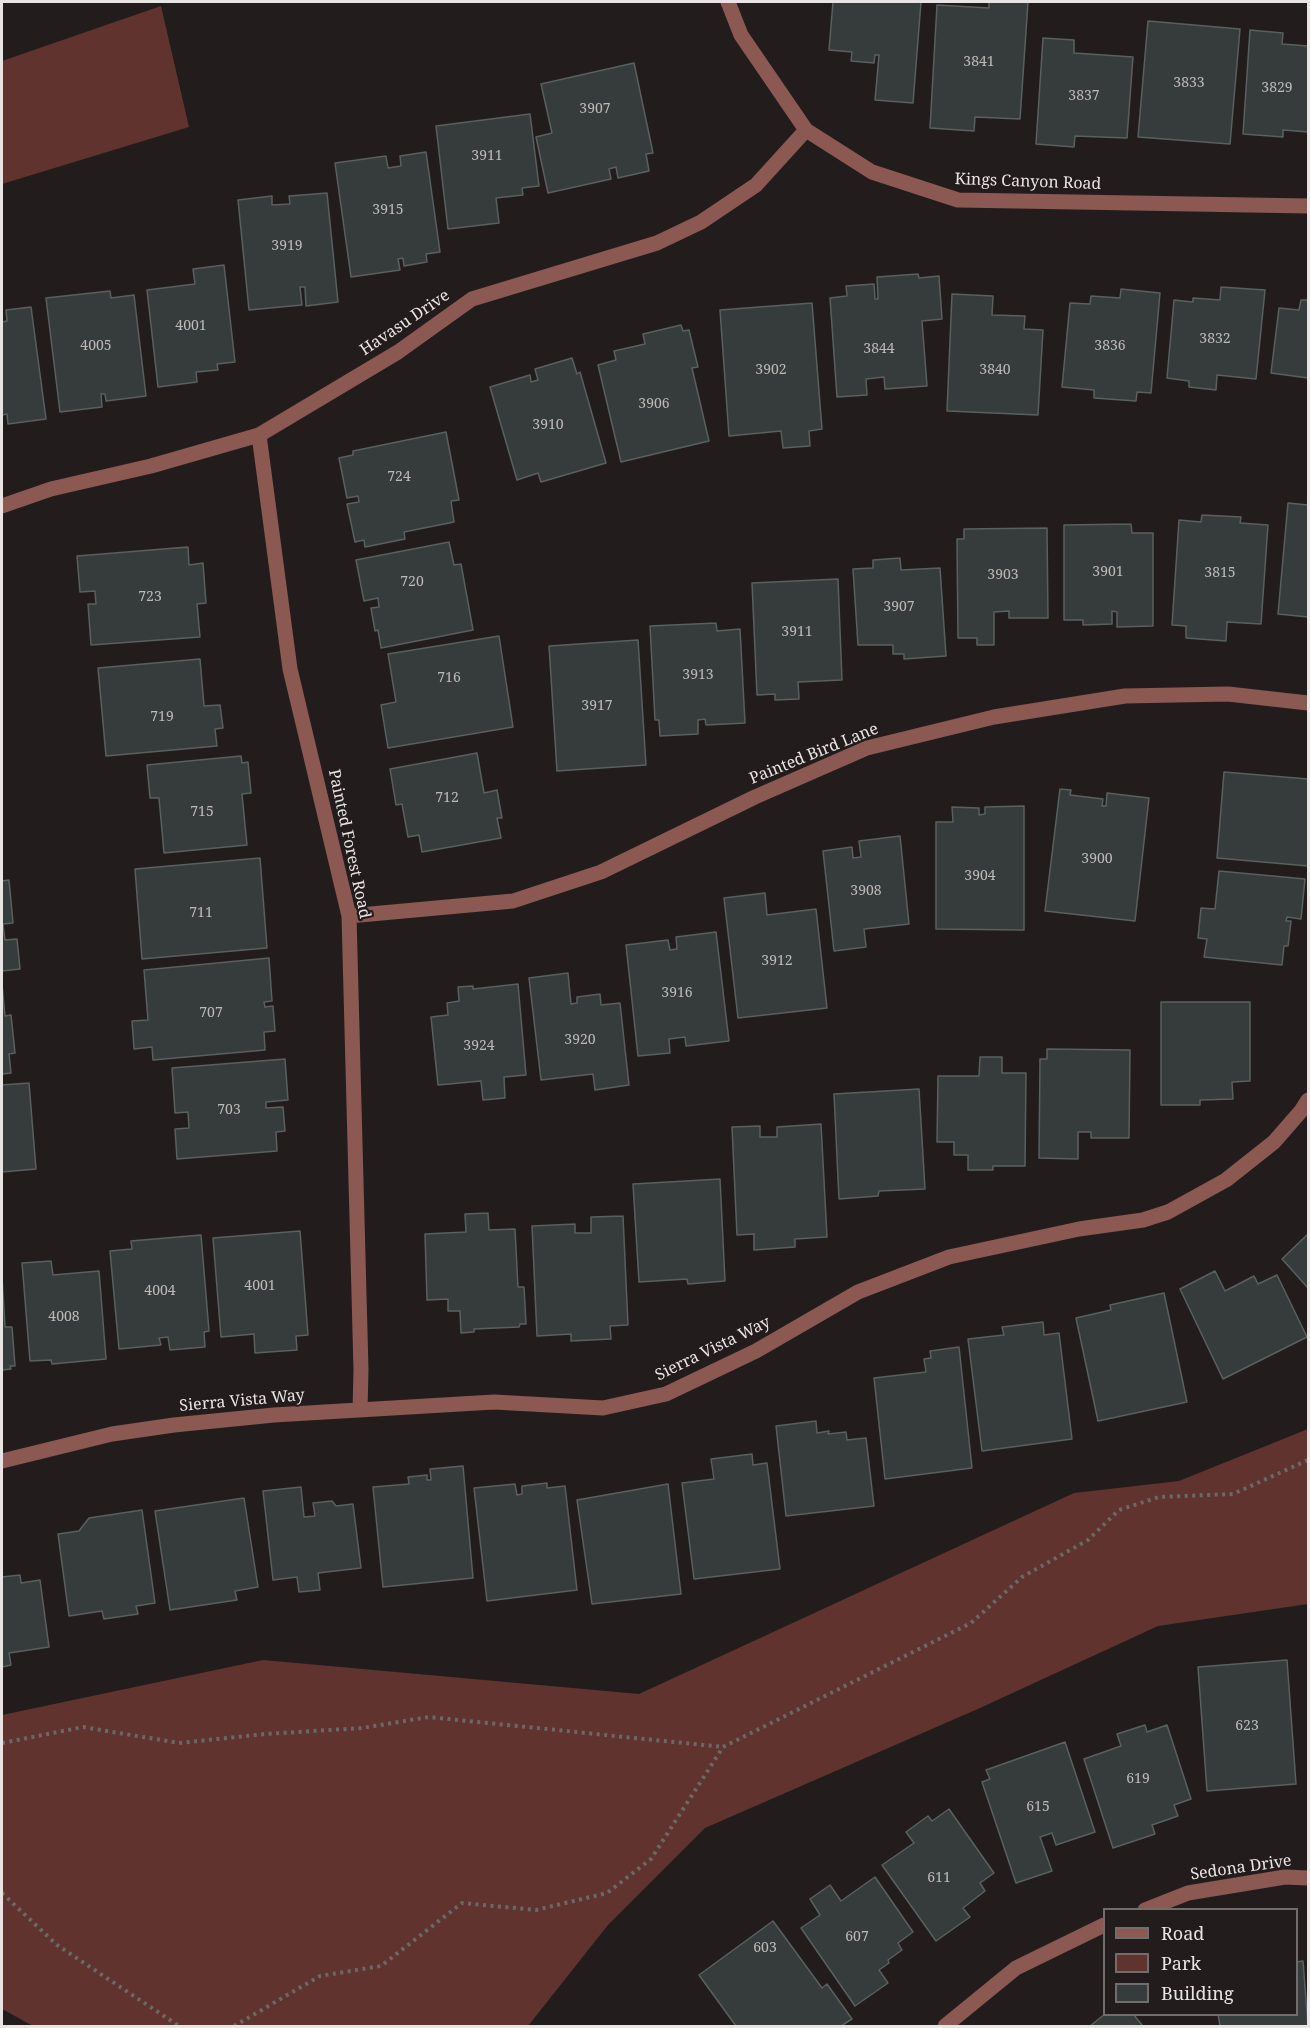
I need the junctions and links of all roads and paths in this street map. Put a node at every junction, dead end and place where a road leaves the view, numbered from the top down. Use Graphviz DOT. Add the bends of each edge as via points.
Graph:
graph roads {
  1 [pos="728,2"];
  2 [pos="806,130"];
  3 [pos="1308,206"];
  4 [pos="259,435"];
  5 [pos="2,506"];
  6 [pos="1308,703"];
  7 [pos="350,915"];
  8 [pos="1308,1100"];
  9 [pos="360,1410"];
  10 [pos="1308,1460"];
  11 [pos="2,1461"];
  12 [pos="2,1743"];
  13 [pos="723,1747"];
  14 [pos="1308,1878"];
  15 [pos="2,1893"];
  16 [pos="1150,1908"];
  17 [pos="1103,1925"];
  18 [pos="179,2026"];
  19 [pos="234,2026"];
  20 [pos="945,2026"];
  1 -- 2 [label="street, Kings Canyon Road" via="741,35"];
  2 -- 3 [label="street, Kings Canyon Road" via="872,172 958,200"];
  2 -- 4 [label="street, Havasu Drive" via="756,184 701,222 657,243 472,299 398,352"];
  4 -- 5 [label="street, Havasu Drive" via="51,489"];
  4 -- 7 [label="street, Painted Forest Road" via="290,669"];
  6 -- 7 [label="street, Painted Bird Lane" via="1228,694 1125,696 994,717 867,748 755,796 601,872 513,901"];
  7 -- 9 [label="street, Painted Forest Road"];
  8 -- 9 [label="street, Sierra Vista Way" via="1266,1148 1226,1180 1168,1212 949,1257 858,1292 756,1351 666,1394 603,1408 494,1402"];
  9 -- 11 [label="street, Sierra Vista Way" via="174,1425 112,1434"];
  10 -- 13 [label="path" via="1233,1494 1159,1497 1119,1510 1088,1540 1022,1577 971,1623"];
  12 -- 13 [label="path" via="83,1727 179,1743 362,1728 429,1717"];
  13 -- 19 [label="path" via="651,1859 607,1893 536,1910 462,1903 381,1966 320,1976"];
  14 -- 16 [label="street, Sedona Drive" via="1285,1877 1188,1893"];
  15 -- 18 [label="path" via="57,1944"];
  17 -- 20 [label="street" via="1016,1968"];
}
